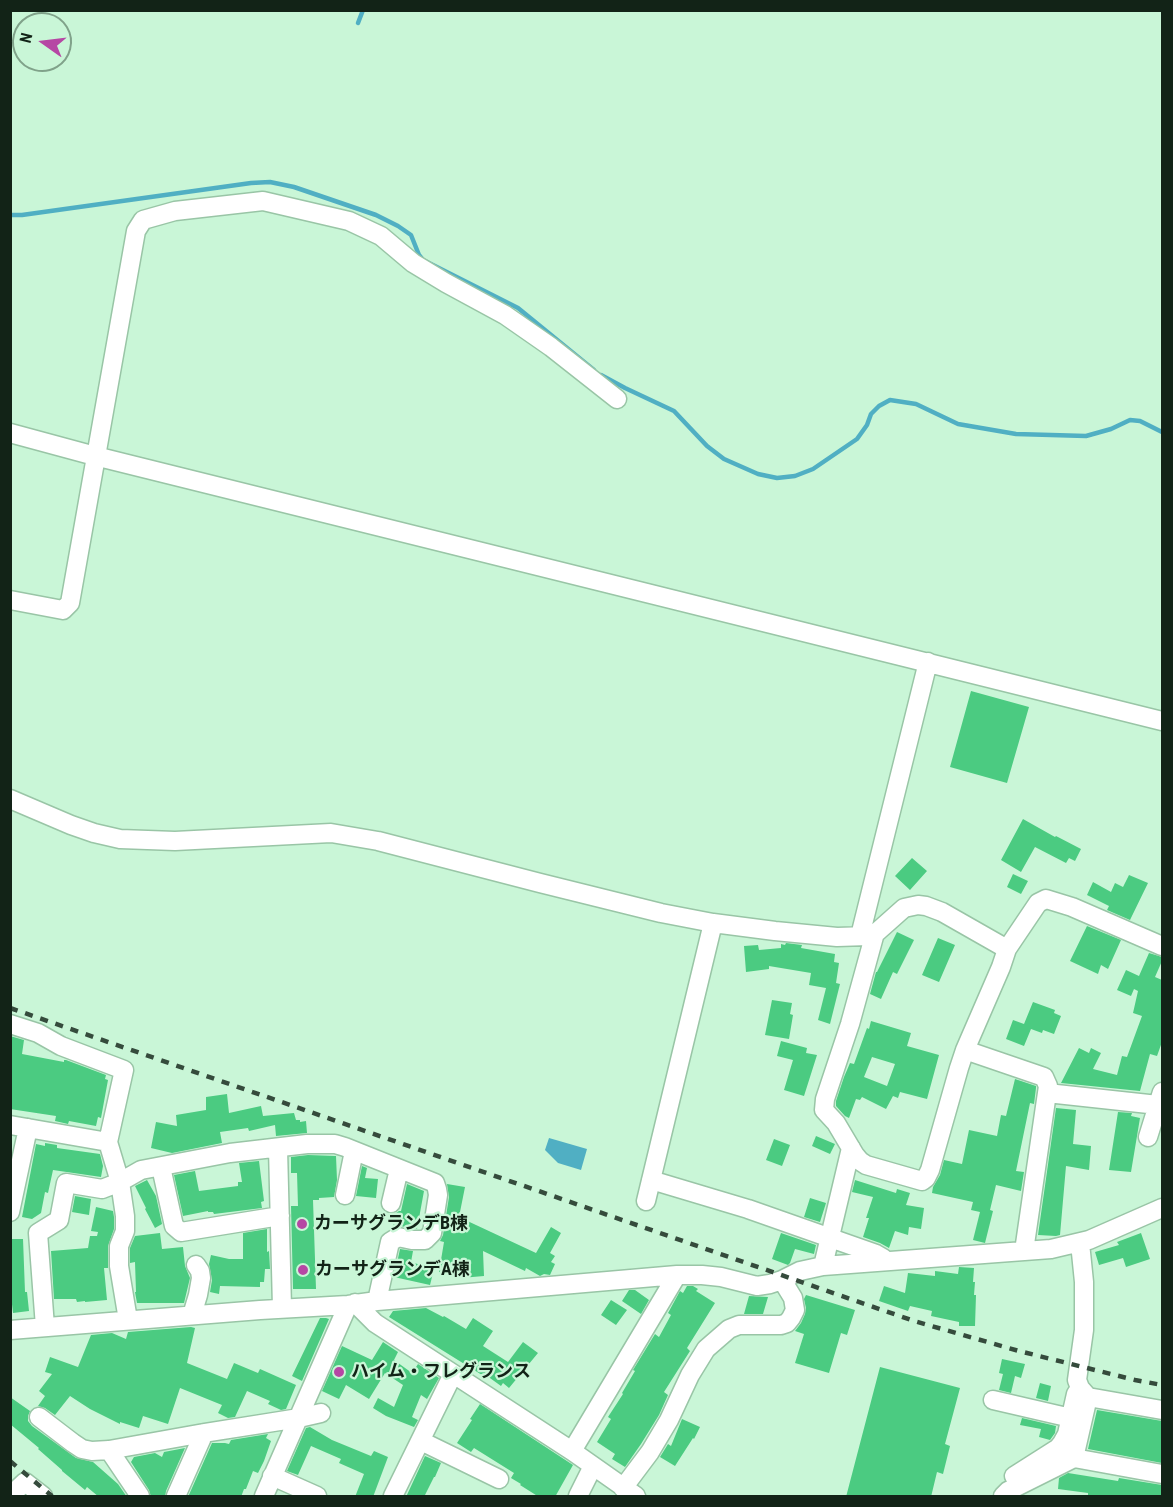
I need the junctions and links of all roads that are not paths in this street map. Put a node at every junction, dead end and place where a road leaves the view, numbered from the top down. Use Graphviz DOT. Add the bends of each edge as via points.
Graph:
graph roads {
  1 [pos="617,399"];
  2 [pos="10,433"];
  3 [pos="96,456"];
  4 [pos="10,600"];
  5 [pos="928,662"];
  6 [pos="1162,721"];
  7 [pos="10,799"];
  8 [pos="713,923"];
  9 [pos="868,935"];
  10 [pos="1162,946"];
  11 [pos="1007,950"];
  12 [pos="10,1024"];
  13 [pos="965,1050"];
  14 [pos="1047,1093"];
  15 [pos="1160,1099"];
  16 [pos="19,1126"];
  17 [pos="1148,1137"];
  18 [pos="108,1142"];
  19 [pos="278,1148"];
  20 [pos="850,1148"];
  21 [pos="354,1151"];
  22 [pos="161,1167"];
  23 [pos="399,1169"];
  24 [pos="651,1180"];
  25 [pos="120,1182"];
  26 [pos="345,1196"];
  27 [pos="646,1201"];
  28 [pos="391,1203"];
  29 [pos="1162,1208"];
  30 [pos="10,1212"];
  31 [pos="280,1216"];
  32 [pos="830,1237"];
  33 [pos="1080,1243"];
  34 [pos="1024,1251"];
  35 [pos="885,1262"];
  36 [pos="196,1265"];
  37 [pos="823,1266"];
  38 [pos="677,1275"];
  39 [pos="782,1280"];
  40 [pos="377,1301"];
  41 [pos="352,1304"];
  42 [pos="282,1308"];
  43 [pos="192,1315"];
  44 [pos="128,1320"];
  45 [pos="45,1327"];
  46 [pos="10,1330"];
  47 [pos="453,1374"];
  48 [pos="1084,1392"];
  49 [pos="993,1400"];
  50 [pos="1162,1410"];
  51 [pos="321,1413"];
  52 [pos="39,1416"];
  53 [pos="1071,1418"];
  54 [pos="299,1419"];
  55 [pos="204,1433"];
  56 [pos="421,1441"];
  57 [pos="109,1450"];
  58 [pos="572,1451"];
  59 [pos="1074,1458"];
  60 [pos="593,1466"];
  61 [pos="1162,1474"];
  62 [pos="272,1476"];
  63 [pos="499,1479"];
  64 [pos="629,1492"];
  65 [pos="10,1496"];
  66 [pos="43,1497"];
  67 [pos="140,1497"];
  68 [pos="176,1497"];
  69 [pos="264,1497"];
  70 [pos="317,1497"];
  71 [pos="393,1497"];
  72 [pos="578,1497"];
  73 [pos="993,1497"];
  74 [pos="1003,1497"];
  1 -- 3 [label="street" via="505,315 413,263 381,236 349,221 263,201 197,208 142,220 136,231"];
  2 -- 3 [label="street"];
  3 -- 4 [label="street" via="70,603 63,610"];
  3 -- 5 [label="street"];
  5 -- 6 [label="street"];
  5 -- 9 [label="street"];
  7 -- 8 [label="street" via="71,825 120,839 175,842 331,833 378,841"];
  8 -- 9 [label="street" via="837,937"];
  8 -- 24 [label="street"];
  9 -- 11 [label="street" via="904,908 918,905 942,912"];
  9 -- 20 [label="street" via="853,1014 824,1105"];
  10 -- 11 [label="street" via="1046,899 1038,903"];
  11 -- 13 [label="street"];
  12 -- 18 [label="street" via="124,1070"];
  13 -- 14 [label="street" via="1044,1077"];
  13 -- 20 [label="street" via="926,1178 922,1181 866,1165"];
  14 -- 15 [label="street"];
  14 -- 34 [label="street"];
  15 -- 17 [label="street"];
  16 -- 18 [label="street"];
  16 -- 30 [label="street"];
  18 -- 25 [label="street"];
  19 -- 21 [label="street" via="334,1144"];
  19 -- 22 [label="street"];
  19 -- 31 [label="street"];
  20 -- 32 [label="street"];
  21 -- 23 [label="street"];
  21 -- 26 [label="street"];
  22 -- 25 [label="street" via="141,1170"];
  22 -- 31 [label="street" via="174,1226 181,1232"];
  23 -- 28 [label="street"];
  23 -- 40 [label="street" via="435,1183 438,1195 432,1233 425,1240 398,1237 390,1242"];
  24 -- 27 [label="street"];
  24 -- 32 [label="street"];
  25 -- 44 [label="street" via="125,1231 119,1246 119,1266"];
  25 -- 45 [label="street" via="102,1189 66,1183 59,1220 38,1233"];
  29 -- 33 [label="street"];
  31 -- 42 [label="street"];
  32 -- 35 [label="street" via="880,1256"];
  32 -- 37 [label="street"];
  33 -- 34 [label="street"];
  33 -- 48 [label="street" via="1084,1330 1077,1380"];
  34 -- 35 [label="street"];
  35 -- 37 [label="street"];
  36 -- 43 [label="street" via="201,1278"];
  37 -- 39 [label="street"];
  38 -- 39 [label="street" via="721,1277 757,1286"];
  38 -- 40 [label="street"];
  38 -- 58 [label="street"];
  39 -- 64 [label="street" via="793,1298 792,1318 781,1325 739,1325 706,1349"];
  40 -- 41 [label="street"];
  41 -- 42 [label="street"];
  41 -- 47 [label="street"];
  41 -- 54 [label="street"];
  42 -- 43 [label="street"];
  43 -- 44 [label="street"];
  44 -- 45 [label="street"];
  45 -- 46 [label="street"];
  47 -- 56 [label="street"];
  47 -- 58 [label="street"];
  48 -- 50 [label="street"];
  48 -- 53 [label="street" via="1076,1394"];
  48 -- 59 [label="street"];
  49 -- 53 [label="street"];
  51 -- 54 [label="street"];
  52 -- 57 [label="street" via="82,1449"];
  53 -- 73 [label="street" via="1065,1440 1058,1448 1008,1480"];
  54 -- 55 [label="street"];
  54 -- 62 [label="street"];
  55 -- 57 [label="street"];
  55 -- 68 [label="street"];
  56 -- 63 [label="street"];
  56 -- 71 [label="street"];
  57 -- 67 [label="street"];
  58 -- 60 [label="street"];
  59 -- 61 [label="street"];
  59 -- 74 [label="street"];
  60 -- 64 [label="street"];
  60 -- 72 [label="street"];
  62 -- 69 [label="street"];
  62 -- 70 [label="street"];
  65 -- 66 [label="street" via="25,1482"];
}
